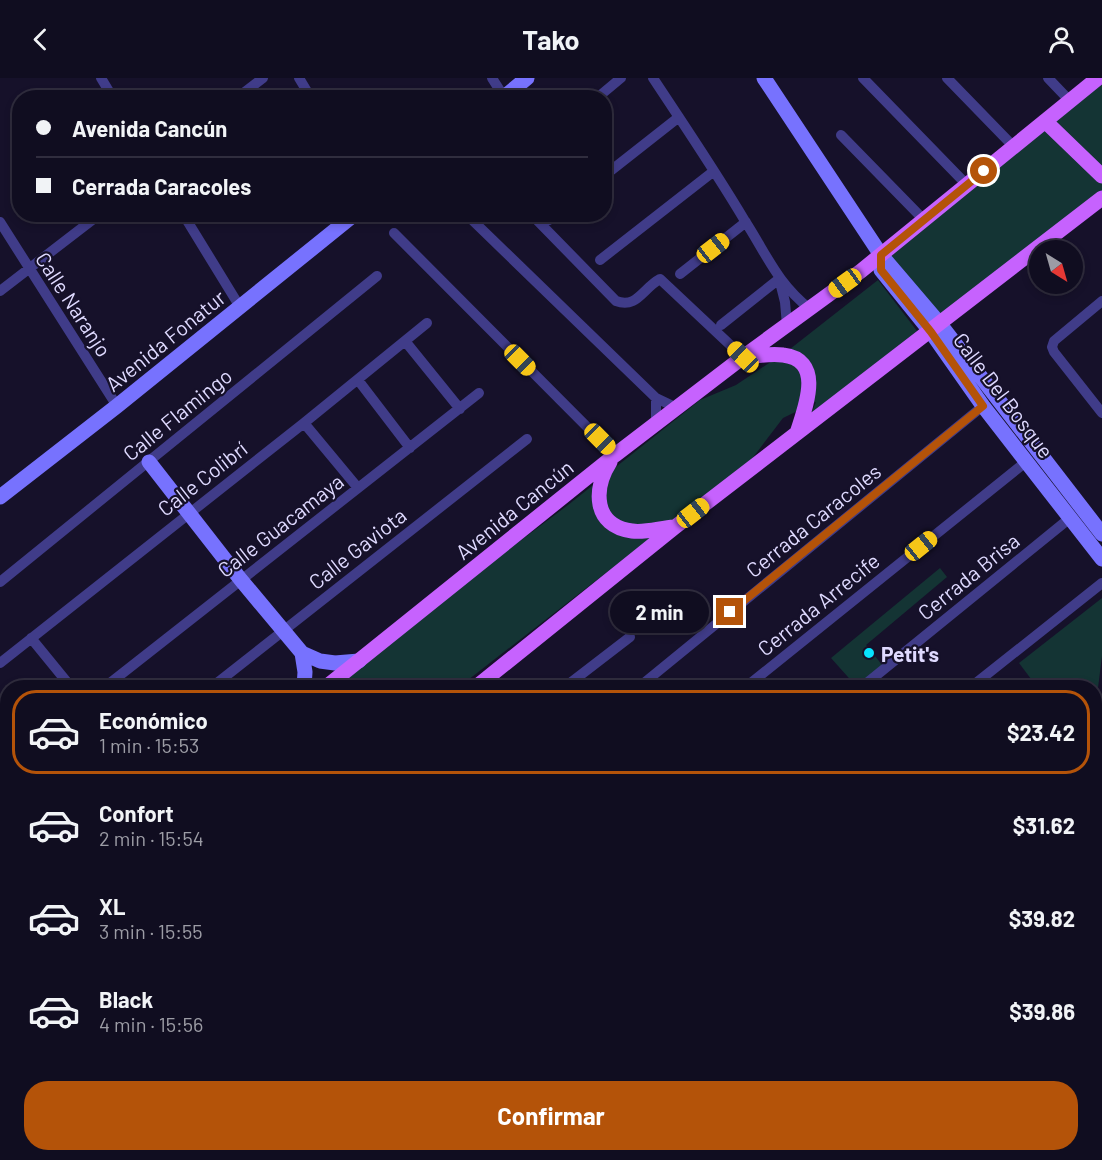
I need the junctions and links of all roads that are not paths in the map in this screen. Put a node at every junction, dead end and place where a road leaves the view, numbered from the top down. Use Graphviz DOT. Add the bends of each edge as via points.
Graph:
graph roads {
  1 [pos="263,78"];
  2 [pos="527,78"];
  3 [pos="621,78"];
  4 [pos="653,78"];
  5 [pos="764,78"];
  6 [pos="863,78"];
  7 [pos="947,78"];
  8 [pos="1048,78"];
  9 [pos="1098,78"];
  10 [pos="247,90"];
  11 [pos="512,90"];
  12 [pos="607,90"];
  13 [pos="1070,101"];
  14 [pos="679,117"];
  15 [pos="1045,122"];
  16 [pos="841,135"];
  17 [pos="1014,147"];
  18 [pos="612,170"];
  19 [pos="714,171"];
  20 [pos="1102,176"];
  21 [pos="968,184"];
  22 [pos="1102,198"];
  23 [pos="924,220"];
  24 [pos="0,222"];
  25 [pos="89,222"];
  26 [pos="188,222"];
  27 [pos="345,222"];
  28 [pos="474,222"];
  29 [pos="539,222"];
  30 [pos="746,222"];
  31 [pos="394,233"];
  32 [pos="881,255"];
  33 [pos="600,260"];
  34 [pos="28,268"];
  35 [pos="680,274"];
  36 [pos="377,276"];
  37 [pos="779,279"];
  38 [pos="0,291"];
  39 [pos="1102,301"];
  40 [pos="240,307"];
  41 [pos="810,309"];
  42 [pos="427,323"];
  43 [pos="722,325"];
  44 [pos="787,325"];
  45 [pos="935,328"];
  46 [pos="405,341"];
  47 [pos="743,357"];
  48 [pos="357,380"];
  49 [pos="479,393"];
  50 [pos="1102,393"];
  51 [pos="656,398"];
  52 [pos="1093,401"];
  53 [pos="117,406"];
  54 [pos="983,406"];
  55 [pos="677,408"];
  56 [pos="460,409"];
  57 [pos="1102,413"];
  58 [pos="304,423"];
  59 [pos="656,424"];
  60 [pos="797,433"];
  61 [pos="527,439"];
  62 [pos="410,448"];
  63 [pos="615,455"];
  64 [pos="1027,461"];
  65 [pos="149,462"];
  66 [pos="358,488"];
  67 [pos="0,496"];
  68 [pos="188,513"];
  69 [pos="1071,518"];
  70 [pos="675,527"];
  71 [pos="1102,534"];
  72 [pos="1102,559"];
  73 [pos="241,580"];
  74 [pos="0,582"];
  75 [pos="1102,583"];
  76 [pos="283,631"];
  77 [pos="630,637"];
  78 [pos="31,638"];
  79 [pos="302,653"];
  80 [pos="359,661"];
  81 [pos="0,663"];
  82 [pos="65,680"];
  83 [pos="114,680"];
  84 [pos="221,680"];
  85 [pos="304,680"];
  86 [pos="335,680"];
  87 [pos="485,680"];
  88 [pos="575,680"];
  89 [pos="648,680"];
  90 [pos="755,680"];
  91 [pos="871,680"];
  92 [pos="981,680"];
  1 -- 10 [label="street"];
  2 -- 11 [label="street"];
  3 -- 12 [label="street"];
  4 -- 14 [label="street"];
  5 -- 32 [label="street, Calle Del Bosque"];
  6 -- 21 [label="street"];
  7 -- 17 [label="street"];
  8 -- 13 [label="street"];
  9 -- 13 [label="main road, Avenida Cancún"];
  13 -- 15 [label="main road, Avenida Cancún"];
  14 -- 18 [label="street"];
  14 -- 19 [label="street"];
  15 -- 17 [label="main road, Avenida Cancún"];
  15 -- 20 [label="main road"];
  16 -- 23 [label="street"];
  17 -- 21 [label="main road, Avenida Cancún"];
  19 -- 30 [label="street"];
  19 -- 33 [label="street"];
  21 -- 23 [label="main road, Avenida Cancún"];
  22 -- 45 [label="main road"];
  23 -- 32 [label="main road, Avenida Cancún"];
  24 -- 34 [label="street, Calle Naranjo"];
  25 -- 34 [label="street"];
  26 -- 40 [label="street"];
  27 -- 40 [label="street, Avenida Fonatur"];
  28 -- 51 [label="street"];
  29 -- 47 [label="street" via="616,301 625,305 634,302 660,279"];
  30 -- 35 [label="street"];
  30 -- 37 [label="street"];
  31 -- 63 [label="street"];
  32 -- 41 [label="main road, Avenida Cancún"];
  32 -- 45 [label="street, Calle Del Bosque"];
  34 -- 38 [label="street"];
  34 -- 53 [label="street, Calle Naranjo"];
  36 -- 65 [label="street, Calle Flamingo"];
  37 -- 41 [label="street"];
  37 -- 43 [label="street"];
  37 -- 44 [label="street"];
  39 -- 52 [label="street" via="1054,341 1052,347"];
  40 -- 53 [label="street, Avenida Fonatur"];
  41 -- 44 [label="main road, Avenida Cancún"];
  42 -- 46 [label="street, Calle Colibrí"];
  44 -- 47 [label="main road, Avenida Cancún"];
  45 -- 54 [label="street, Calle Del Bosque"];
  45 -- 60 [label="main road"];
  45 -- 71 [label="street, Calle Del Bosque"];
  46 -- 48 [label="street, Calle Colibrí"];
  46 -- 56 [label="street"];
  47 -- 55 [label="main road, Avenida Cancún"];
  47 -- 60 [label="main road" via="783,355 804,367 809,381 808,399"];
  48 -- 58 [label="street, Calle Colibrí"];
  48 -- 62 [label="street"];
  49 -- 56 [label="street, Calle Guacamaya"];
  50 -- 52 [label="street"];
  51 -- 55 [label="street"];
  51 -- 59 [label="street"];
  52 -- 57 [label="street"];
  53 -- 67 [label="street, Avenida Fonatur"];
  54 -- 64 [label="street, Calle Del Bosque"];
  54 -- 89 [label="street, Cerrada Caracoles"];
  55 -- 59 [label="main road, Avenida Cancún"];
  56 -- 62 [label="street, Calle Guacamaya"];
  58 -- 66 [label="street"];
  58 -- 68 [label="street, Calle Colibrí"];
  59 -- 63 [label="main road, Avenida Cancún"];
  60 -- 70 [label="main road"];
  61 -- 76 [label="street, Calle Gaviota"];
  62 -- 66 [label="street, Calle Guacamaya"];
  63 -- 70 [label="main road" via="600,485 599,503 604,515 629,531"];
  63 -- 80 [label="main road, Avenida Cancún"];
  64 -- 69 [label="street, Calle Del Bosque"];
  64 -- 90 [label="street, Cerrada Arrecife"];
  65 -- 68 [label="street"];
  65 -- 74 [label="street, Calle Flamingo"];
  66 -- 73 [label="street, Calle Guacamaya"];
  68 -- 73 [label="street"];
  68 -- 78 [label="street, Calle Colibrí"];
  69 -- 72 [label="street, Calle Del Bosque"];
  69 -- 91 [label="street, Cerrada Brisa"];
  70 -- 87 [label="main road"];
  73 -- 76 [label="street"];
  73 -- 83 [label="street, Calle Guacamaya"];
  75 -- 92 [label="street"];
  76 -- 79 [label="street"];
  76 -- 84 [label="street, Calle Gaviota"];
  77 -- 88 [label="street"];
  78 -- 81 [label="street, Calle Colibrí"];
  78 -- 82 [label="street"];
  79 -- 80 [label="street" via="320,661"];
  79 -- 85 [label="street"];
  80 -- 86 [label="main road, Avenida Cancún"];
}
